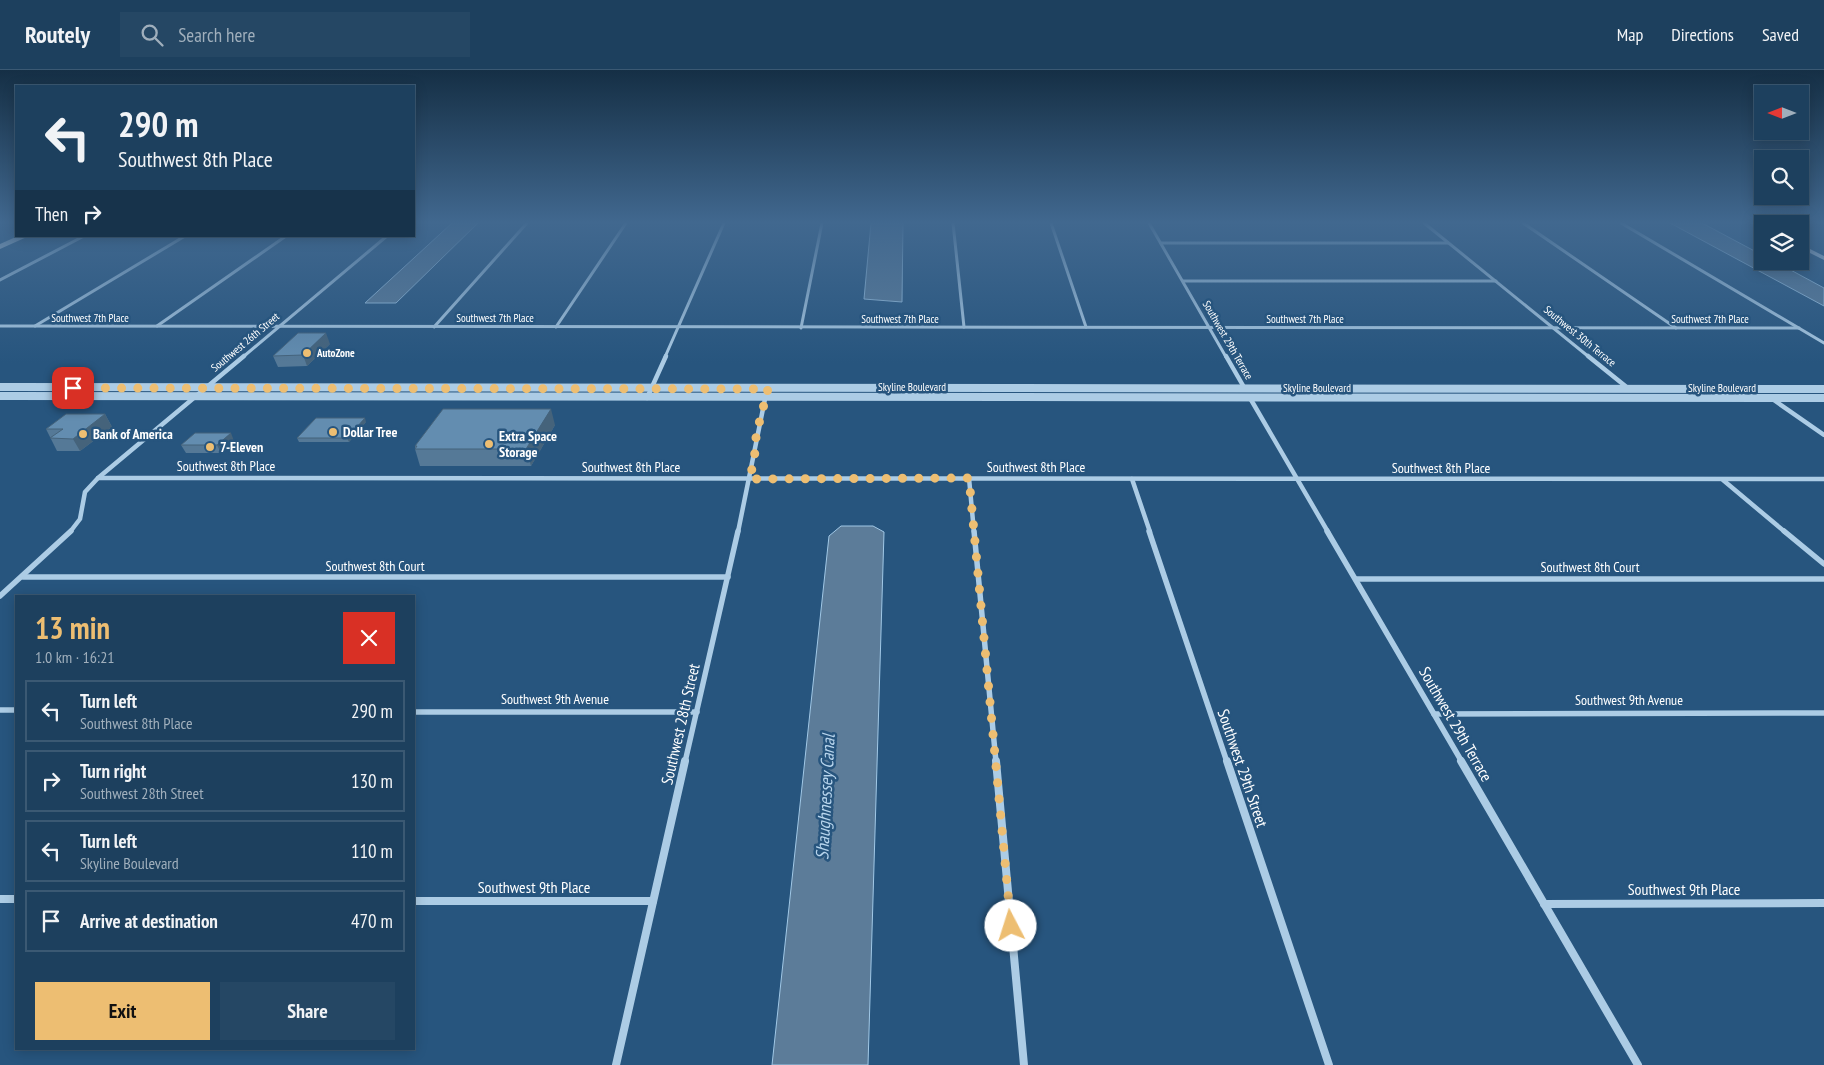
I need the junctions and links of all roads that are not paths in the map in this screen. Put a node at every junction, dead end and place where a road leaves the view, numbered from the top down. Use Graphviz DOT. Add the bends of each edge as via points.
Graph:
graph roads {
  1 [pos="20,269"];
  2 [pos="129,269"];
  3 [pos="238,269"];
  4 [pos="348,269"];
  5 [pos="485,269"];
  6 [pos="595,269"];
  7 [pos="704,269"];
  8 [pos="813,269"];
  9 [pos="958,269"];
  10 [pos="1067,269"];
  11 [pos="1176,269"];
  12 [pos="1481,269"];
  13 [pos="1591,269"];
  14 [pos="1700,269"];
  15 [pos="0,280"];
  16 [pos="1183,282"];
  17 [pos="1496,282"];
  18 [pos="0,326"];
  19 [pos="35,326"];
  20 [pos="157,326"];
  21 [pos="434,327"];
  22 [pos="556,327"];
  23 [pos="964,327"];
  24 [pos="1086,327"];
  25 [pos="278,328"];
  26 [pos="679,328"];
  27 [pos="801,328"];
  28 [pos="1210,328"];
  29 [pos="1554,328"];
  30 [pos="1676,328"];
  31 [pos="1799,328"];
  32 [pos="1824,343"];
  33 [pos="0,388"];
  34 [pos="206,388"];
  35 [pos="652,388"];
  36 [pos="768,389"];
  37 [pos="1245,389"];
  38 [pos="1758,389"];
  39 [pos="1824,389"];
  40 [pos="1630,390"];
  41 [pos="0,396"];
  42 [pos="195,396"];
  43 [pos="765,397"];
  44 [pos="647,398"];
  45 [pos="1250,398"];
  46 [pos="1640,398"];
  47 [pos="1771,398"];
  48 [pos="1824,398"];
  49 [pos="1824,435"];
  50 [pos="98,478"];
  51 [pos="969,478"];
  52 [pos="750,479"];
  53 [pos="1132,479"];
  54 [pos="1298,479"];
  55 [pos="1722,480"];
  56 [pos="1824,480"];
  57 [pos="1824,564"];
  58 [pos="22,577"];
  59 [pos="728,578"];
  60 [pos="1824,579"];
  61 [pos="1356,580"];
  62 [pos="0,596"];
  63 [pos="0,710"];
  64 [pos="15,710"];
  65 [pos="415,712"];
  66 [pos="697,712"];
  67 [pos="1824,713"];
  68 [pos="1434,714"];
  69 [pos="0,899"];
  70 [pos="15,899"];
  71 [pos="415,901"];
  72 [pos="653,901"];
  73 [pos="1824,903"];
  74 [pos="1544,904"];
  75 [pos="616,1065"];
  76 [pos="1024,1065"];
  77 [pos="1329,1065"];
  78 [pos="1638,1065"];
  1 -- 15 [label="street"];
  2 -- 19 [label="street"];
  3 -- 20 [label="street"];
  4 -- 25 [label="street, Southwest 26th Street"];
  5 -- 21 [label="street"];
  6 -- 22 [label="street"];
  7 -- 26 [label="street"];
  8 -- 27 [label="street"];
  9 -- 23 [label="street"];
  10 -- 24 [label="street"];
  11 -- 16 [label="street, Southwest 29th Terrace"];
  12 -- 17 [label="street, Southwest 30th Terrace"];
  13 -- 30 [label="street"];
  14 -- 31 [label="street"];
  16 -- 17 [label="street"];
  16 -- 28 [label="street, Southwest 29th Terrace"];
  17 -- 29 [label="street, Southwest 30th Terrace"];
  18 -- 19 [label="street, Southwest 7th Place"];
  19 -- 20 [label="street, Southwest 7th Place"];
  20 -- 25 [label="street, Southwest 7th Place"];
  21 -- 22 [label="street, Southwest 7th Place"];
  21 -- 25 [label="street, Southwest 7th Place"];
  22 -- 26 [label="street, Southwest 7th Place"];
  23 -- 24 [label="street, Southwest 7th Place"];
  23 -- 27 [label="street, Southwest 7th Place"];
  24 -- 28 [label="street, Southwest 7th Place"];
  25 -- 34 [label="street, Southwest 26th Street"];
  26 -- 27 [label="street, Southwest 7th Place"];
  26 -- 35 [label="street"];
  28 -- 29 [label="street, Southwest 7th Place"];
  28 -- 37 [label="street, Southwest 29th Terrace"];
  29 -- 30 [label="street, Southwest 7th Place"];
  29 -- 40 [label="street, Southwest 30th Terrace"];
  30 -- 31 [label="street, Southwest 7th Place"];
  31 -- 32 [label="street"];
  33 -- 34 [label="street, Skyline Boulevard"];
  34 -- 35 [label="street, Skyline Boulevard"];
  34 -- 42 [label="street, Southwest 26th Street"];
  35 -- 36 [label="street, Skyline Boulevard"];
  35 -- 44 [label="street"];
  36 -- 37 [label="street, Skyline Boulevard"];
  36 -- 43 [label="street, Southwest 28th Street"];
  37 -- 40 [label="street, Skyline Boulevard"];
  37 -- 45 [label="street"];
  38 -- 39 [label="street, Skyline Boulevard"];
  38 -- 40 [label="street, Skyline Boulevard"];
  38 -- 47 [label="street"];
  40 -- 46 [label="street"];
  41 -- 42 [label="street, Skyline Boulevard"];
  42 -- 44 [label="street, Skyline Boulevard"];
  42 -- 50 [label="street, Southwest 26th Street"];
  43 -- 44 [label="street, Skyline Boulevard"];
  43 -- 45 [label="street, Skyline Boulevard"];
  43 -- 52 [label="street, Southwest 28th Street"];
  45 -- 46 [label="street, Skyline Boulevard"];
  45 -- 54 [label="street, Southwest 29th Terrace"];
  46 -- 47 [label="street, Skyline Boulevard"];
  47 -- 48 [label="street, Skyline Boulevard"];
  47 -- 49 [label="street"];
  50 -- 52 [label="street, Southwest 8th Place"];
  50 -- 58 [label="street, Southwest 26th Street" via="85,492 80,519 72,530"];
  51 -- 52 [label="street, Southwest 8th Place"];
  51 -- 53 [label="street, Southwest 8th Place"];
  51 -- 76 [label="street"];
  52 -- 59 [label="street, Southwest 28th Street"];
  53 -- 54 [label="street, Southwest 8th Place"];
  53 -- 77 [label="street, Southwest 29th Street"];
  54 -- 55 [label="street, Southwest 8th Place"];
  54 -- 61 [label="street, Southwest 29th Terrace"];
  55 -- 56 [label="street, Southwest 8th Place"];
  55 -- 57 [label="street"];
  58 -- 59 [label="street, Southwest 8th Court"];
  58 -- 62 [label="street, Southwest 26th Street"];
  59 -- 66 [label="street, Southwest 28th Street"];
  60 -- 61 [label="street, Southwest 8th Court"];
  61 -- 68 [label="street, Southwest 29th Terrace"];
  63 -- 64 [label="street"];
  65 -- 66 [label="street, Southwest 9th Avenue"];
  66 -- 72 [label="street, Southwest 28th Street"];
  67 -- 68 [label="street, Southwest 9th Avenue"];
  68 -- 74 [label="street, Southwest 29th Terrace"];
  69 -- 70 [label="street"];
  71 -- 72 [label="street, Southwest 9th Place"];
  72 -- 75 [label="street, Southwest 28th Street"];
  73 -- 74 [label="street, Southwest 9th Place"];
  74 -- 78 [label="street, Southwest 29th Terrace"];
}
